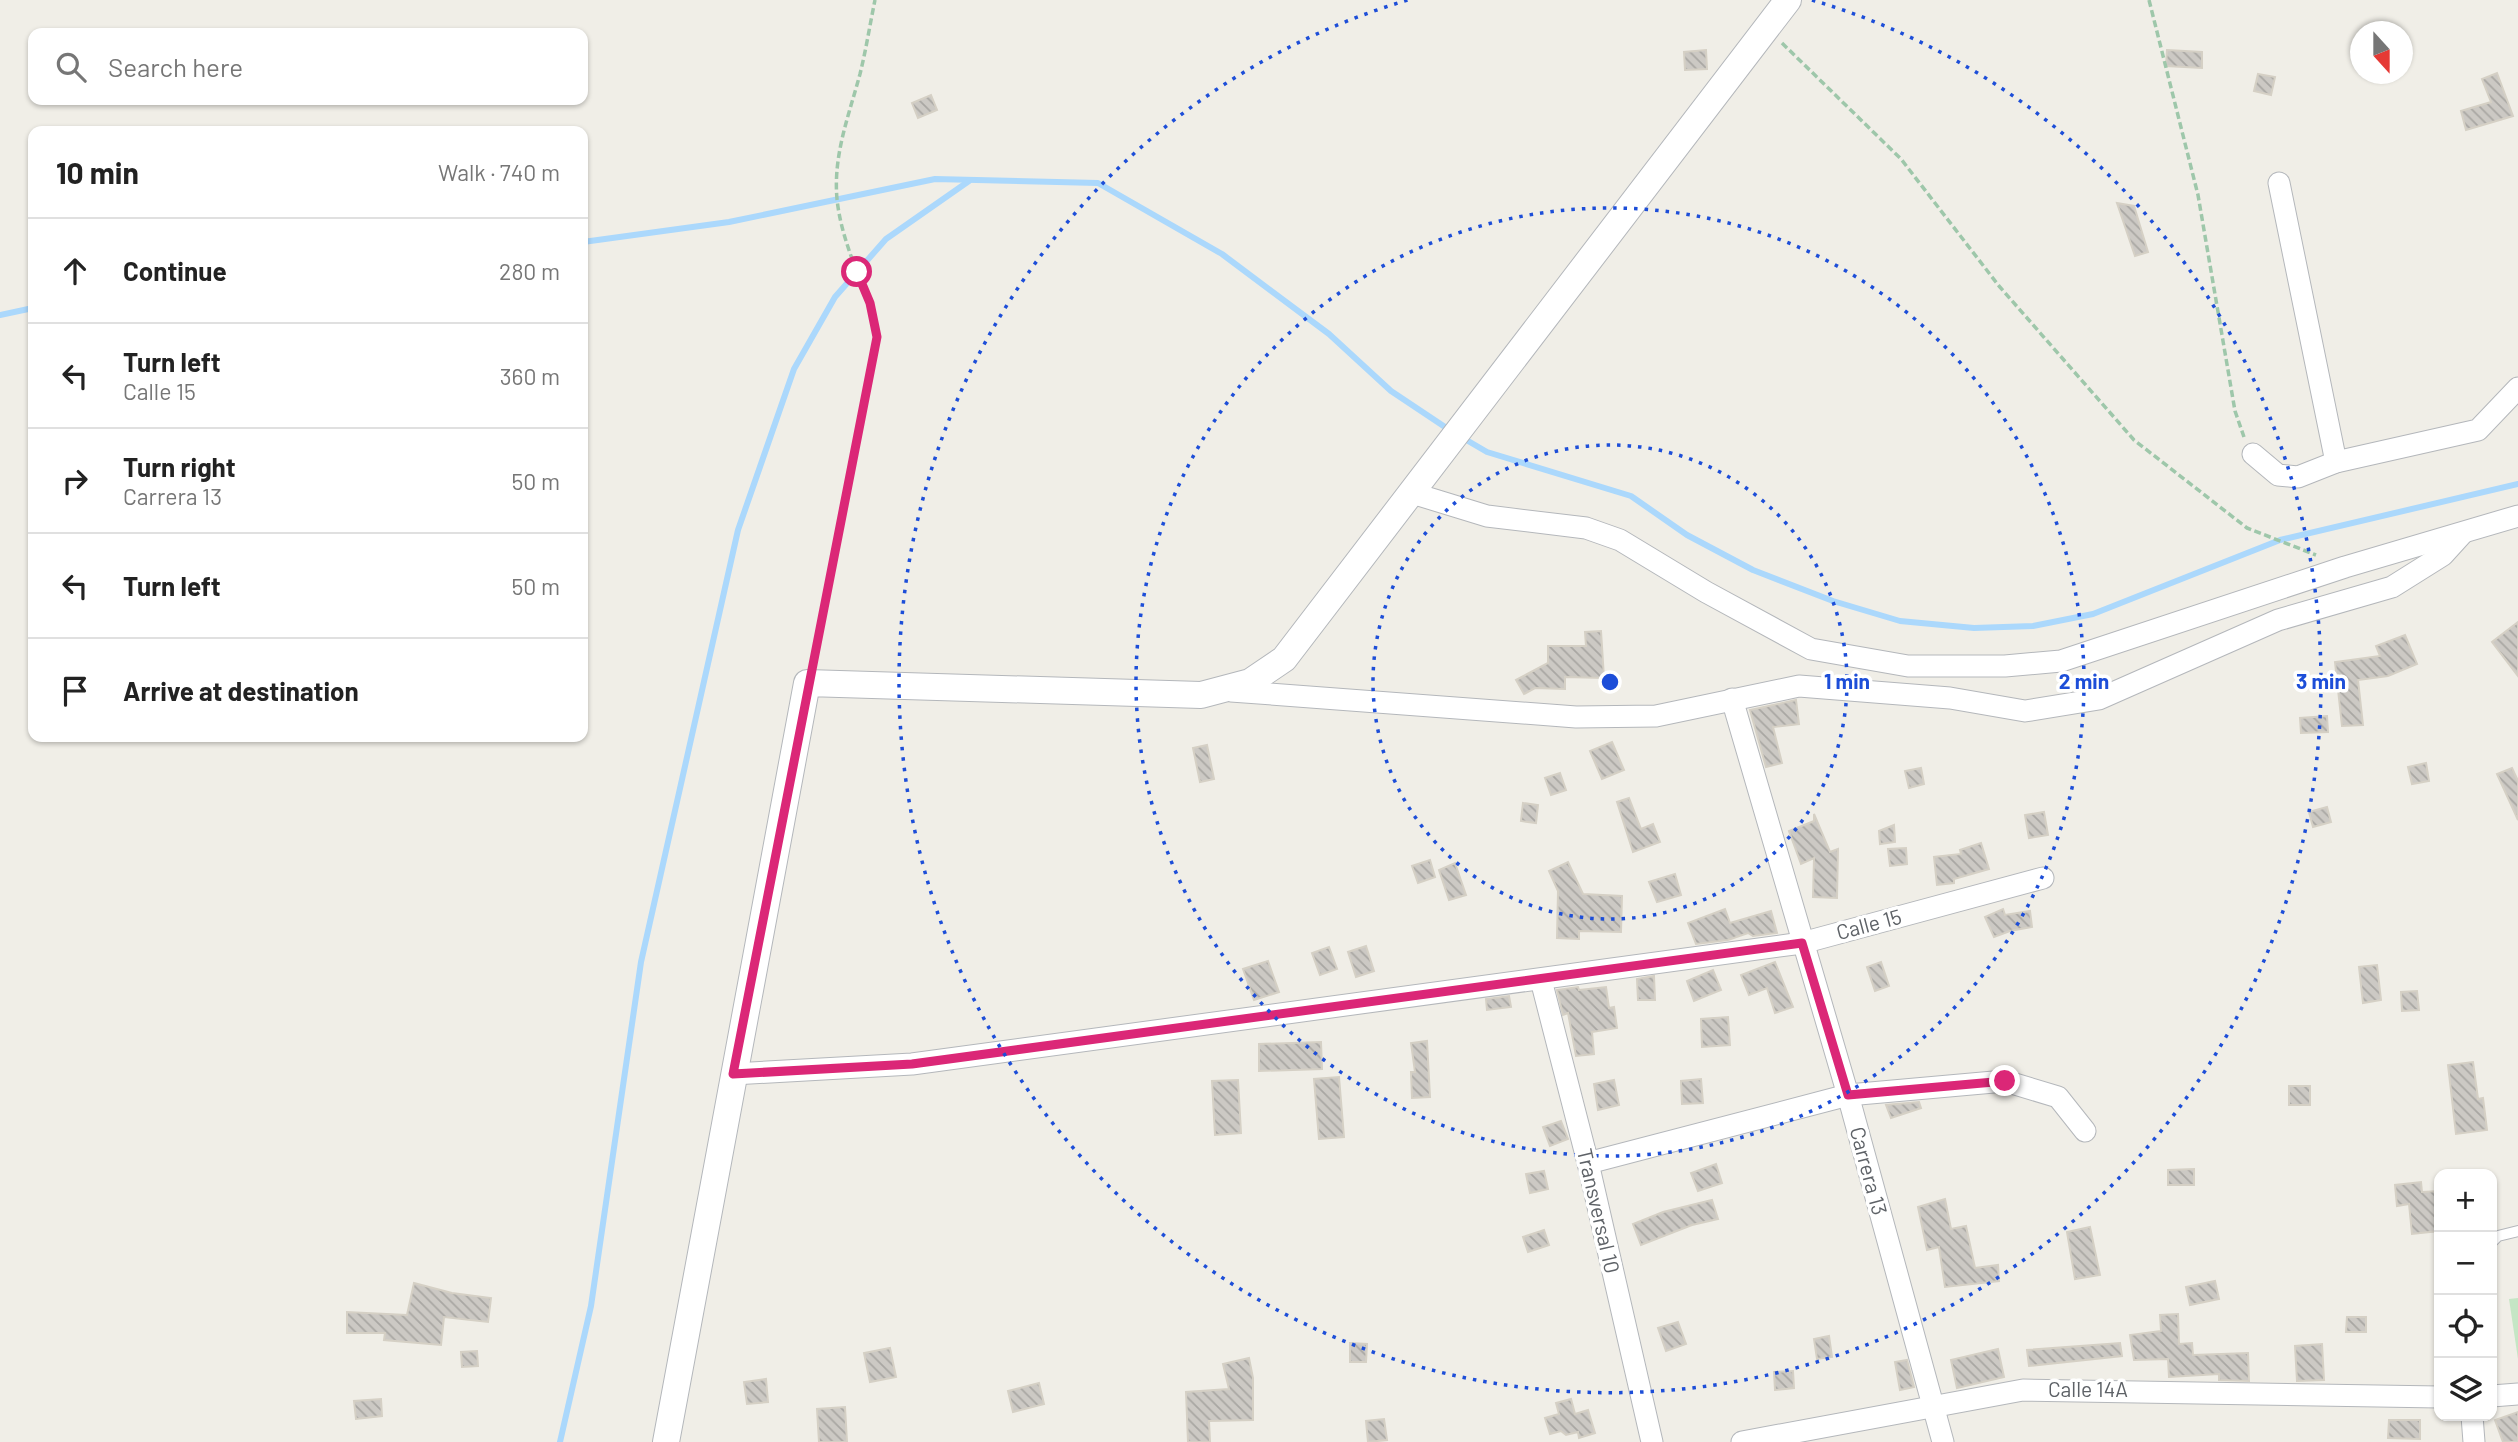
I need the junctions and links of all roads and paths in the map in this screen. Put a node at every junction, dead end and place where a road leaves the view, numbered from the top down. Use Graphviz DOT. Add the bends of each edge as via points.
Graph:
graph roads {
  1 [pos="875,0"];
  2 [pos="1788,0"];
  3 [pos="2149,0"];
  4 [pos="1768,29"];
  5 [pos="2279,183"];
  6 [pos="2518,388"];
  7 [pos="2253,454"];
  8 [pos="2336,462"];
  9 [pos="1412,493"];
  10 [pos="2518,516"];
  11 [pos="2463,533"];
  12 [pos="2345,567"];
  13 [pos="807,683"];
  14 [pos="1220,690"];
  15 [pos="1732,699"];
  16 [pos="2043,878"];
  17 [pos="1802,943"];
  18 [pos="1541,981"];
  19 [pos="733,1074"];
  20 [pos="1848,1095"];
  21 [pos="2085,1131"];
  22 [pos="1588,1163"];
  23 [pos="2518,1231"];
  24 [pos="2497,1237"];
  25 [pos="2518,1394"];
  26 [pos="2497,1396"];
  27 [pos="2434,1397"];
  28 [pos="1934,1407"];
  29 [pos="2472,1421"];
  30 [pos="666,1442"];
  31 [pos="1652,1442"];
  32 [pos="1742,1442"];
  33 [pos="1943,1442"];
  34 [pos="2474,1442"];
  1 -- 13 [label="path" via="860,73 841,132 837,199 850,257 870,303 877,337"];
  2 -- 4 [label="street"];
  3 -- 7 [label="path" via="2198,195 2235,411"];
  4 -- 9 [label="street"];
  4 -- 12 [label="path" via="1901,159 1999,286 2134,440 2247,528"];
  5 -- 8 [label="street"];
  6 -- 8 [label="street" via="2478,430"];
  7 -- 8 [label="street" via="2278,475 2298,477"];
  9 -- 12 [label="street" via="1487,516 1586,528 1620,540 1811,649 1908,666 2061,662"];
  9 -- 14 [label="street" via="1284,659 1250,682"];
  10 -- 11 [label="street"];
  11 -- 12 [label="street"];
  11 -- 15 [label="street" via="2443,555 2392,587 2278,620 2099,699 2025,710 1950,698 1799,686"];
  13 -- 14 [label="street" via="1200,695"];
  13 -- 19 [label="street"];
  14 -- 15 [label="street" via="1576,717 1656,716"];
  15 -- 17 [label="street, Carrera 13"];
  16 -- 17 [label="street, Calle 15"];
  17 -- 18 [label="street, Calle 15"];
  17 -- 20 [label="street, Carrera 13"];
  18 -- 19 [label="street, Calle 15" via="912,1064"];
  18 -- 22 [label="street, Transversal 10"];
  19 -- 30 [label="street"];
  20 -- 21 [label="street" via="2005,1081 2058,1097"];
  20 -- 22 [label="street"];
  20 -- 28 [label="street, Carrera 13"];
  22 -- 31 [label="street, Transversal 10"];
  23 -- 24 [label="lane"];
  25 -- 26 [label="street"];
  27 -- 28 [label="street, Calle 14A" via="2023,1390"];
  28 -- 32 [label="street, Calle 14A"];
  28 -- 33 [label="street, Carrera 13"];
  29 -- 34 [label="street"];
}
